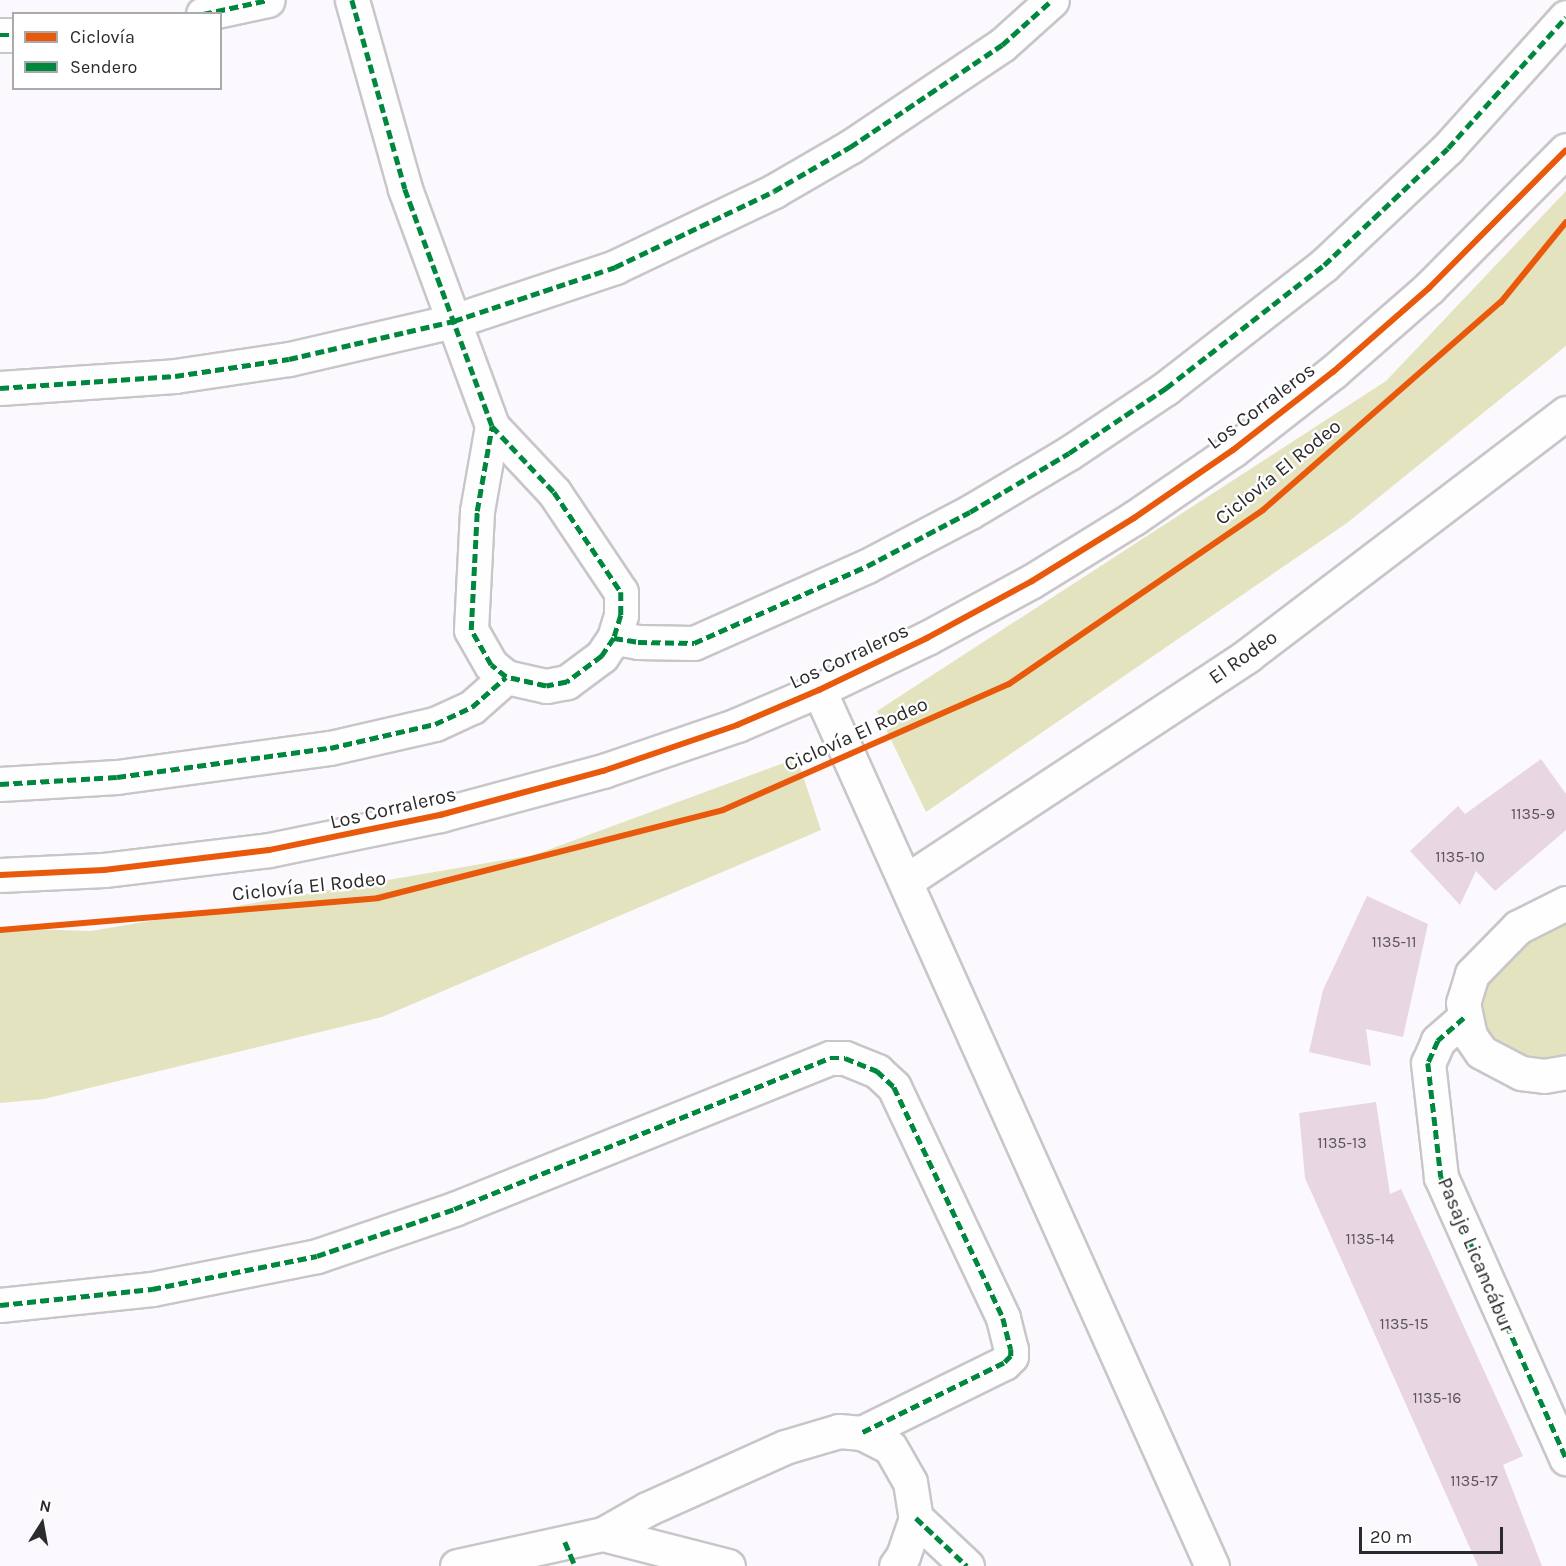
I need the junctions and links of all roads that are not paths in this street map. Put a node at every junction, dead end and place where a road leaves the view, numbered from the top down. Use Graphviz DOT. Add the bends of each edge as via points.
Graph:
graph roads {
  1 [pos="268,0"];
  2 [pos="352,0"];
  3 [pos="1052,0"];
  4 [pos="212,12"];
  5 [pos="1566,17"];
  6 [pos="1566,150"];
  7 [pos="454,321"];
  8 [pos="0,388"];
  9 [pos="1566,413"];
  10 [pos="492,426"];
  11 [pos="614,638"];
  12 [pos="506,677"];
  13 [pos="819,690"];
  14 [pos="0,784"];
  15 [pos="0,875"];
  16 [pos="906,881"];
  17 [pos="1566,903"];
  18 [pos="1464,1018"];
  19 [pos="1566,1072"];
  20 [pos="0,1305"];
  21 [pos="862,1433"];
  22 [pos="1566,1458"];
  23 [pos="916,1518"];
  24 [pos="603,1534"];
  25 [pos="570,1554"];
  26 [pos="457,1566"];
  27 [pos="728,1566"];
  28 [pos="896,1566"];
  29 [pos="967,1566"];
  30 [pos="1212,1566"];
  1 -- 4 [label="street"];
  2 -- 7 [label="street" via="405,189"];
  3 -- 7 [label="street" via="1002,45 927,98 774,191 615,267"];
  5 -- 11 [label="street" via="1448,148 1324,264 1166,388 1069,453 970,512 867,566 694,643"];
  6 -- 13 [label="street, Los Corraleros" via="1429,288 1333,372 1233,450 1032,581"];
  7 -- 8 [label="street" via="289,359 186,375"];
  7 -- 10 [label="street"];
  9 -- 16 [label="street, El Rodeo" via="1247,656"];
  10 -- 11 [label="street" via="554,492 621,592 621,615"];
  10 -- 12 [label="street" via="477,510 471,630 479,649"];
  11 -- 12 [label="street" via="602,656 567,682 536,685"];
  12 -- 14 [label="street" via="472,707 435,724 330,748 117,777"];
  13 -- 15 [label="street, Los Corraleros" via="737,725 603,771 440,815 259,852 104,870"];
  13 -- 16 [label="street"];
  16 -- 30 [label="street"];
  17 -- 18 [label="street" via="1518,927 1472,975 1466,988"];
  18 -- 19 [label="street" via="1481,1052 1500,1065 1544,1076"];
  18 -- 22 [label="street, Pasaje Licancábur" via="1438,1041 1428,1063 1441,1177"];
  20 -- 21 [label="street" via="152,1289 317,1256 454,1209 830,1058 845,1058 877,1071 894,1087 1003,1318 1011,1349 1011,1356 1004,1363"];
  21 -- 23 [label="street" via="890,1447 902,1465 915,1498"];
  21 -- 24 [label="street" via="839,1431 810,1437 647,1509"];
  23 -- 28 [label="street"];
  23 -- 29 [label="street"];
  24 -- 25 [label="street"];
  24 -- 27 [label="street"];
  25 -- 26 [label="street"];
}
